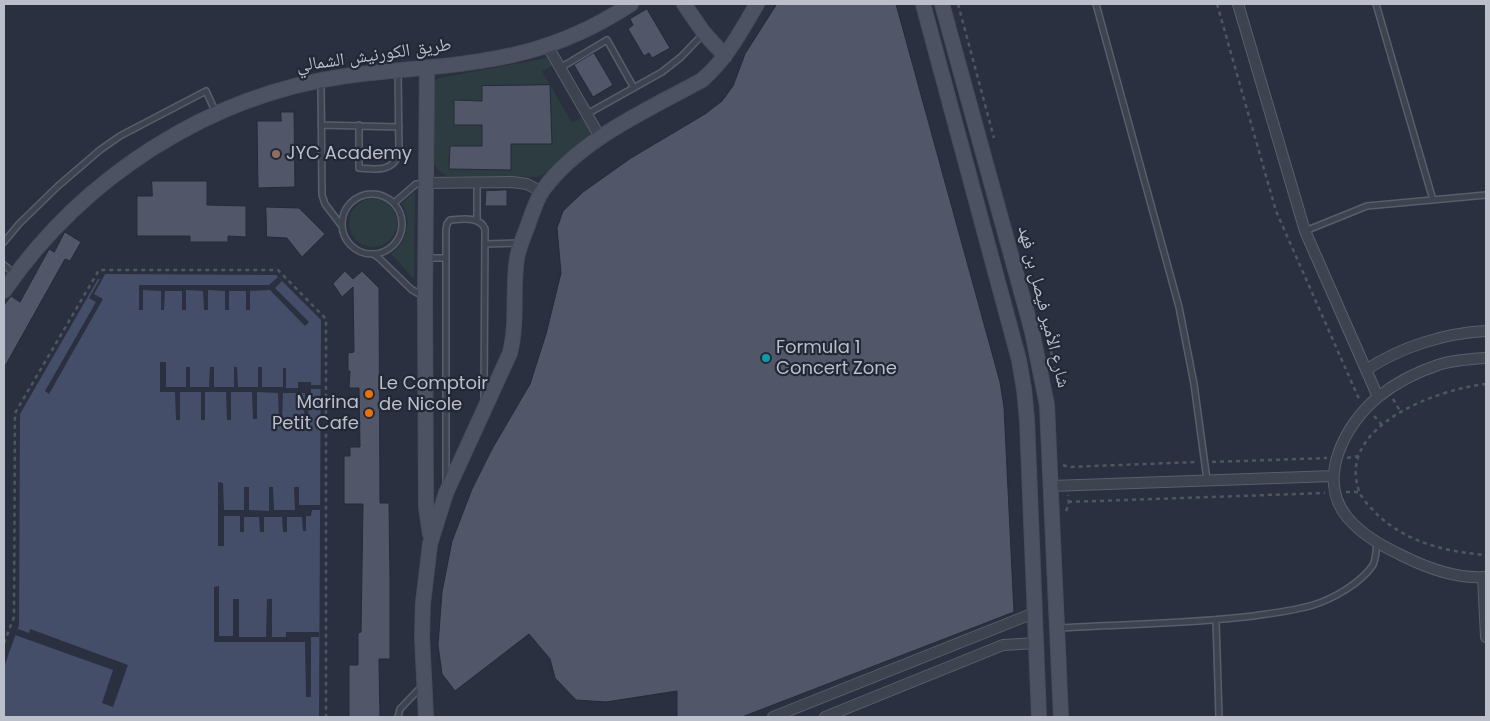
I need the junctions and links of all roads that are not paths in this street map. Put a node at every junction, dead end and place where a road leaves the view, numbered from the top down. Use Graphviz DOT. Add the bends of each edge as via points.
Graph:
graph roads {
  1 [pos="631,4"];
  2 [pos="684,4"];
  3 [pos="757,4"];
  4 [pos="942,4"];
  5 [pos="1096,4"];
  6 [pos="1238,4"];
  7 [pos="1376,4"];
  8 [pos="923,5"];
  9 [pos="704,33"];
  10 [pos="547,45"];
  11 [pos="725,56"];
  12 [pos="427,68"];
  13 [pos="560,68"];
  14 [pos="398,70"];
  15 [pos="321,81"];
  16 [pos="634,88"];
  17 [pos="217,114"];
  18 [pos="587,114"];
  19 [pos="321,126"];
  20 [pos="359,126"];
  21 [pos="398,126"];
  22 [pos="600,137"];
  23 [pos="477,182"];
  24 [pos="426,184"];
  25 [pos="542,192"];
  26 [pos="1486,195"];
  27 [pos="1433,200"];
  28 [pos="394,202"];
  29 [pos="477,220"];
  30 [pos="341,225"];
  31 [pos="1305,231"];
  32 [pos="4,242"];
  33 [pos="521,243"];
  34 [pos="485,244"];
  35 [pos="373,254"];
  36 [pos="426,258"];
  37 [pos="446,258"];
  38 [pos="4,265"];
  39 [pos="15,275"];
  40 [pos="4,291"];
  41 [pos="425,298"];
  42 [pos="1486,330"];
  43 [pos="1486,358"];
  44 [pos="1366,370"];
  45 [pos="1378,397"];
  46 [pos="484,408"];
  47 [pos="1333,476"];
  48 [pos="1207,481"];
  49 [pos="1051,486"];
  50 [pos="446,492"];
  51 [pos="431,540"];
  52 [pos="1377,543"];
  53 [pos="1485,577"];
  54 [pos="1034,613"];
  55 [pos="1216,621"];
  56 [pos="1058,628"];
  57 [pos="1486,637"];
  58 [pos="1036,643"];
  59 [pos="424,684"];
  60 [pos="398,717"];
  61 [pos="426,717"];
  62 [pos="773,717"];
  63 [pos="824,717"];
  64 [pos="1039,717"];
  65 [pos="1062,717"];
  66 [pos="1219,717"];
  1 -- 10 [label="main road, طريق الكورنيش الشمالي" via="593,26"];
  2 -- 9 [label="main road"];
  3 -- 11 [label="main road"];
  4 -- 49 [label="main road, شارع الأمير فيصل بن فهد" via="1038,353 1047,405"];
  5 -- 48 [label="lane" via="1179,307 1194,384"];
  6 -- 31 [label="street"];
  7 -- 27 [label="lane"];
  8 -- 54 [label="main road, شارع الأمير فيصل بن فهد" via="1024,390"];
  9 -- 11 [label="main road"];
  9 -- 16 [label="lane" via="673,64"];
  10 -- 12 [label="main road, طريق الكورنيش الشمالي" via="500,57"];
  10 -- 13 [label="street"];
  11 -- 22 [label="main road" via="702,80"];
  12 -- 14 [label="main road, طريق الكورنيش الشمالي"];
  12 -- 24 [label="main road"];
  13 -- 16 [label="lane" via="606,40"];
  13 -- 18 [label="street"];
  14 -- 15 [label="main road, طريق الكورنيش الشمالي"];
  14 -- 21 [label="lane"];
  15 -- 17 [label="main road, طريق الكورنيش الشمالي" via="292,87"];
  15 -- 19 [label="lane"];
  16 -- 18 [label="lane"];
  17 -- 32 [label="lane" via="206,91 120,136 58,186"];
  17 -- 39 [label="main road, طريق الكورنيش الشمالي" via="164,140 97,189 50,232"];
  18 -- 22 [label="street"];
  19 -- 20 [label="lane"];
  19 -- 30 [label="lane" via="322,195"];
  20 -- 21 [label="lane"];
  20 -- 21 [label="lane" via="359,168 385,169 397,161"];
  22 -- 25 [label="main road" via="579,152"];
  23 -- 24 [label="street"];
  23 -- 25 [label="street" via="527,184"];
  23 -- 29 [label="lane"];
  24 -- 28 [label="lane" via="416,184"];
  24 -- 36 [label="main road"];
  25 -- 33 [label="main road"];
  26 -- 27 [label="lane"];
  27 -- 31 [label="lane" via="1367,206"];
  28 -- 30 [label="lane" via="375,194 355,198 342,214"];
  28 -- 35 [label="lane" via="401,216 401,232 390,248"];
  29 -- 34 [label="lane" via="485,229"];
  29 -- 37 [label="lane" via="450,220 447,224"];
  30 -- 35 [label="lane" via="347,242 354,249"];
  31 -- 44 [label="street"];
  33 -- 34 [label="lane"];
  33 -- 46 [label="main road" via="510,353"];
  34 -- 46 [label="lane"];
  35 -- 41 [label="lane"];
  36 -- 37 [label="lane"];
  36 -- 41 [label="main road"];
  37 -- 50 [label="lane"];
  38 -- 39 [label="lane"];
  39 -- 40 [label="main road, طريق الكورنيش الشمالي"];
  41 -- 51 [label="main road" via="426,507"];
  42 -- 44 [label="street" via="1424,343 1398,352"];
  43 -- 45 [label="street" via="1438,365 1412,376"];
  44 -- 45 [label="street"];
  45 -- 47 [label="street" via="1350,426"];
  46 -- 50 [label="main road"];
  47 -- 48 [label="street"];
  47 -- 52 [label="street" via="1338,502 1346,516"];
  48 -- 49 [label="street"];
  49 -- 56 [label="main road, شارع الأمير فيصل بن فهد"];
  50 -- 51 [label="main road"];
  51 -- 59 [label="main road" via="423,604"];
  52 -- 53 [label="street" via="1427,567"];
  52 -- 55 [label="lane" via="1374,563 1368,571 1335,595 1289,611"];
  53 -- 57 [label="street"];
  54 -- 58 [label="main road, شارع الأمير فيصل بن فهد"];
  54 -- 62 [label="street"];
  55 -- 56 [label="lane"];
  55 -- 66 [label="lane"];
  56 -- 65 [label="main road, شارع الأمير فيصل بن فهد"];
  58 -- 63 [label="street" via="1002,644"];
  58 -- 64 [label="main road, شارع الأمير فيصل بن فهد"];
  59 -- 60 [label="lane" via="400,709"];
  59 -- 61 [label="main road"];
}
